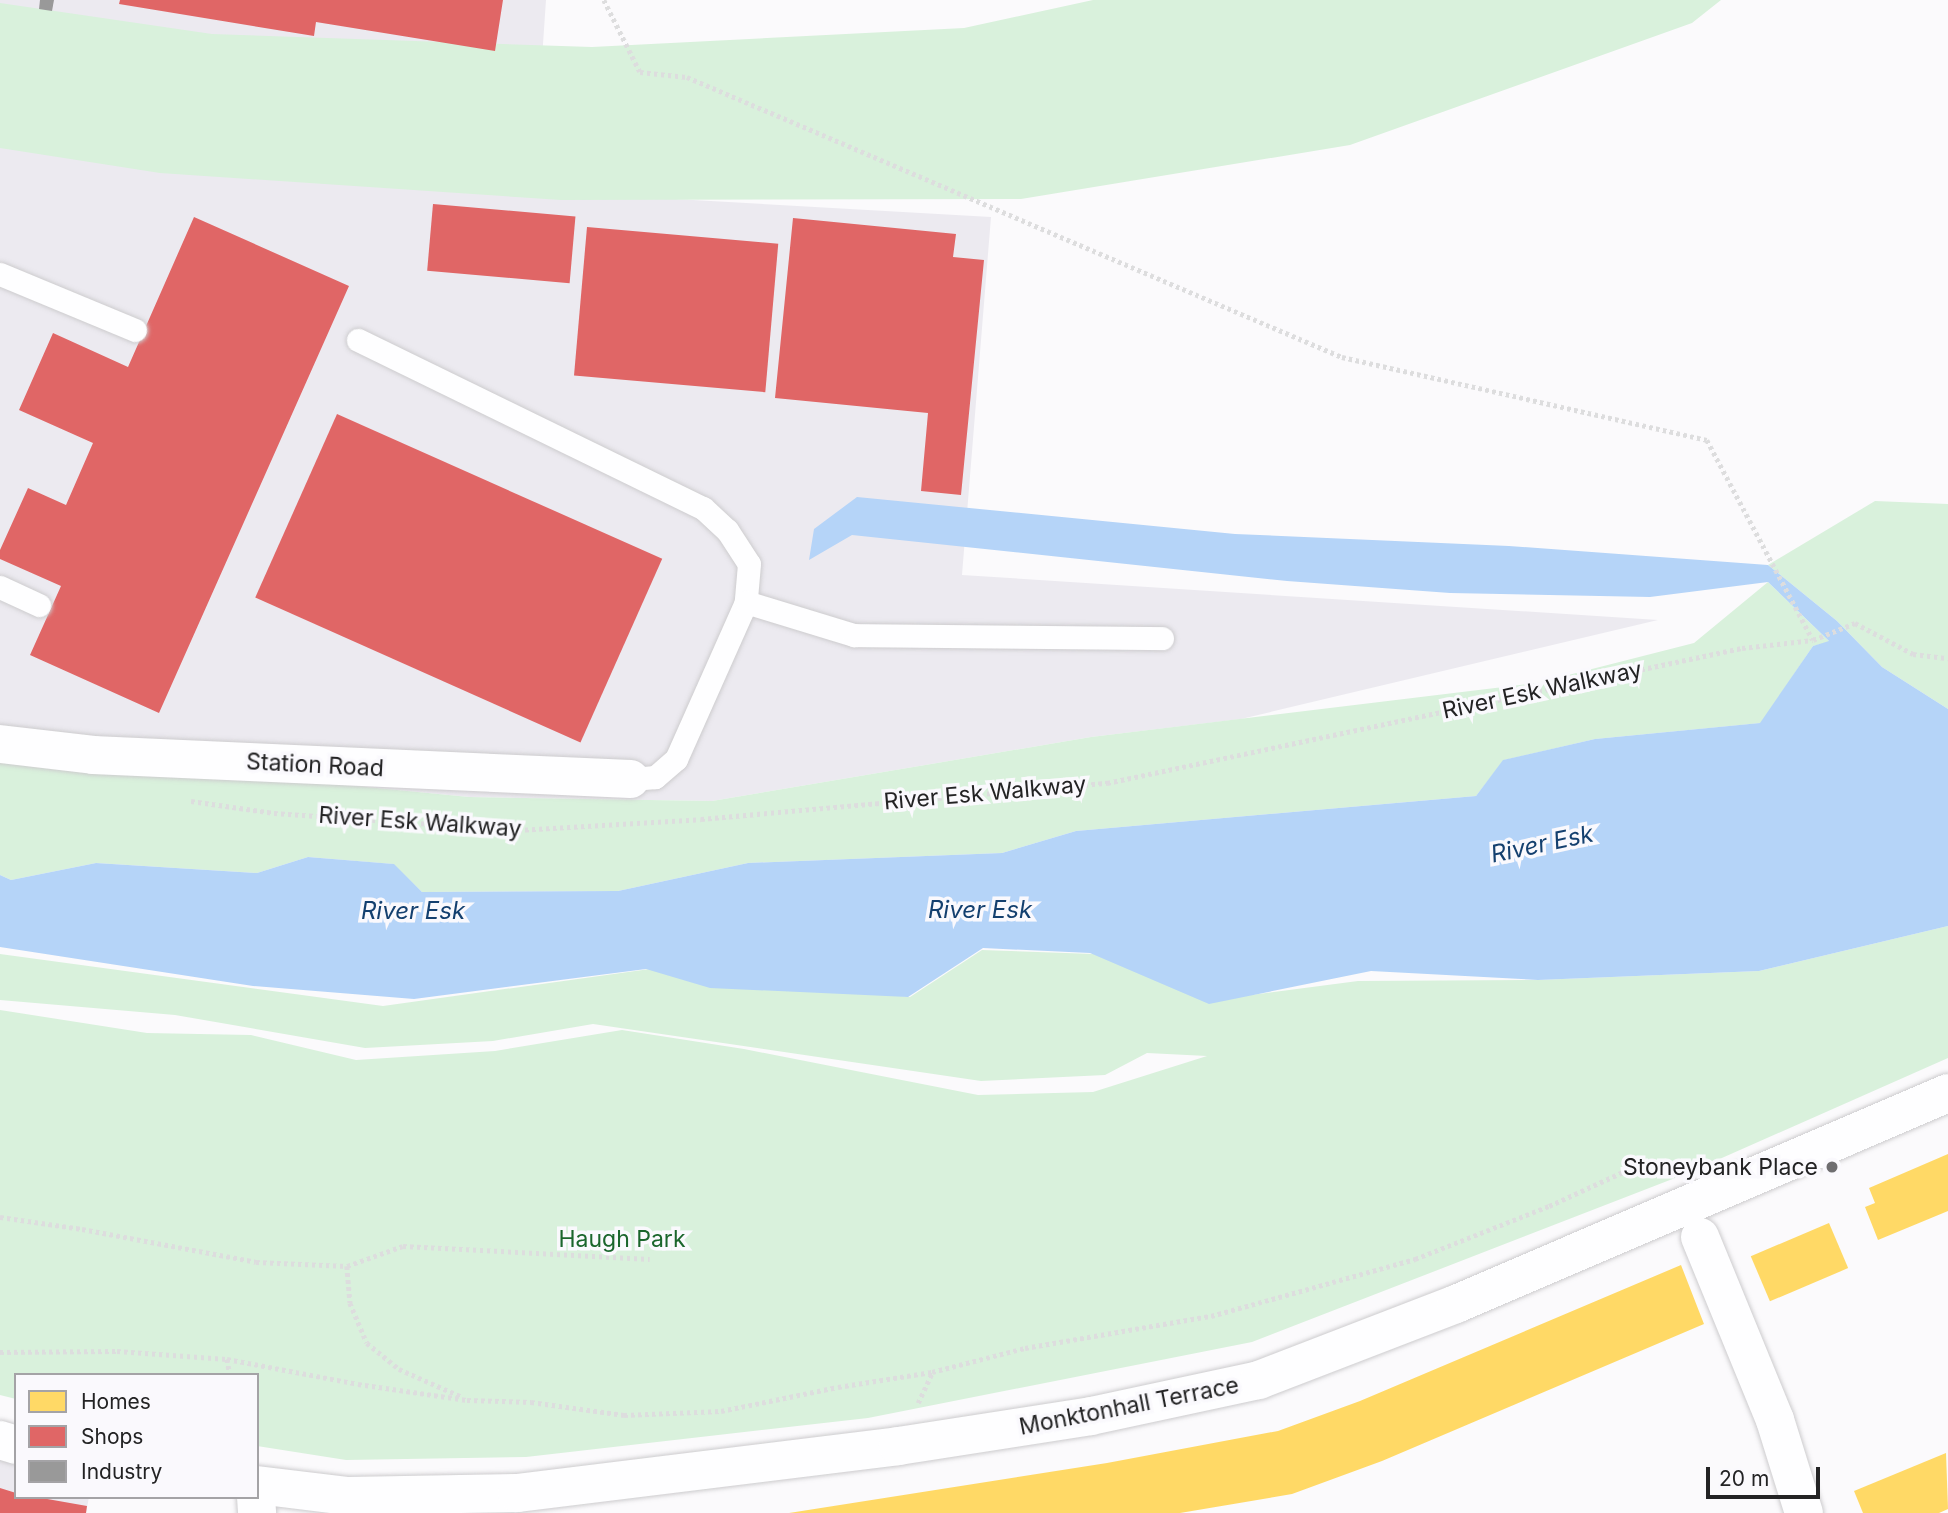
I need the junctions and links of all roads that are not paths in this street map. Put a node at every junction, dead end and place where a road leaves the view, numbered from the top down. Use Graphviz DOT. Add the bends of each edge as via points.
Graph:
graph roads {
  1 [pos="0,274"];
  2 [pos="135,330"];
  3 [pos="358,340"];
  4 [pos="0,587"];
  5 [pos="747,602"];
  6 [pos="39,605"];
  7 [pos="1162,638"];
  8 [pos="0,744"];
  9 [pos="630,779"];
  10 [pos="1948,1093"];
  11 [pos="1694,1221"];
  12 [pos="259,1485"];
  13 [pos="1804,1513"];
  1 -- 2 [label="lane"];
  3 -- 5 [label="lane" via="703,508 727,530 749,564"];
  4 -- 6 [label="lane"];
  5 -- 7 [label="lane" via="854,635"];
  5 -- 9 [label="lane" via="676,759 655,777"];
  8 -- 9 [label="main road, Station Road" via="93,755"];
  10 -- 11 [label="main road, Monktonhall Terrace"];
  11 -- 12 [label="main road, Monktonhall Terrace" via="1456,1304 1259,1380 1091,1416 898,1446 517,1493 348,1496"];
  11 -- 13 [label="main road" via="1775,1420"];
}
